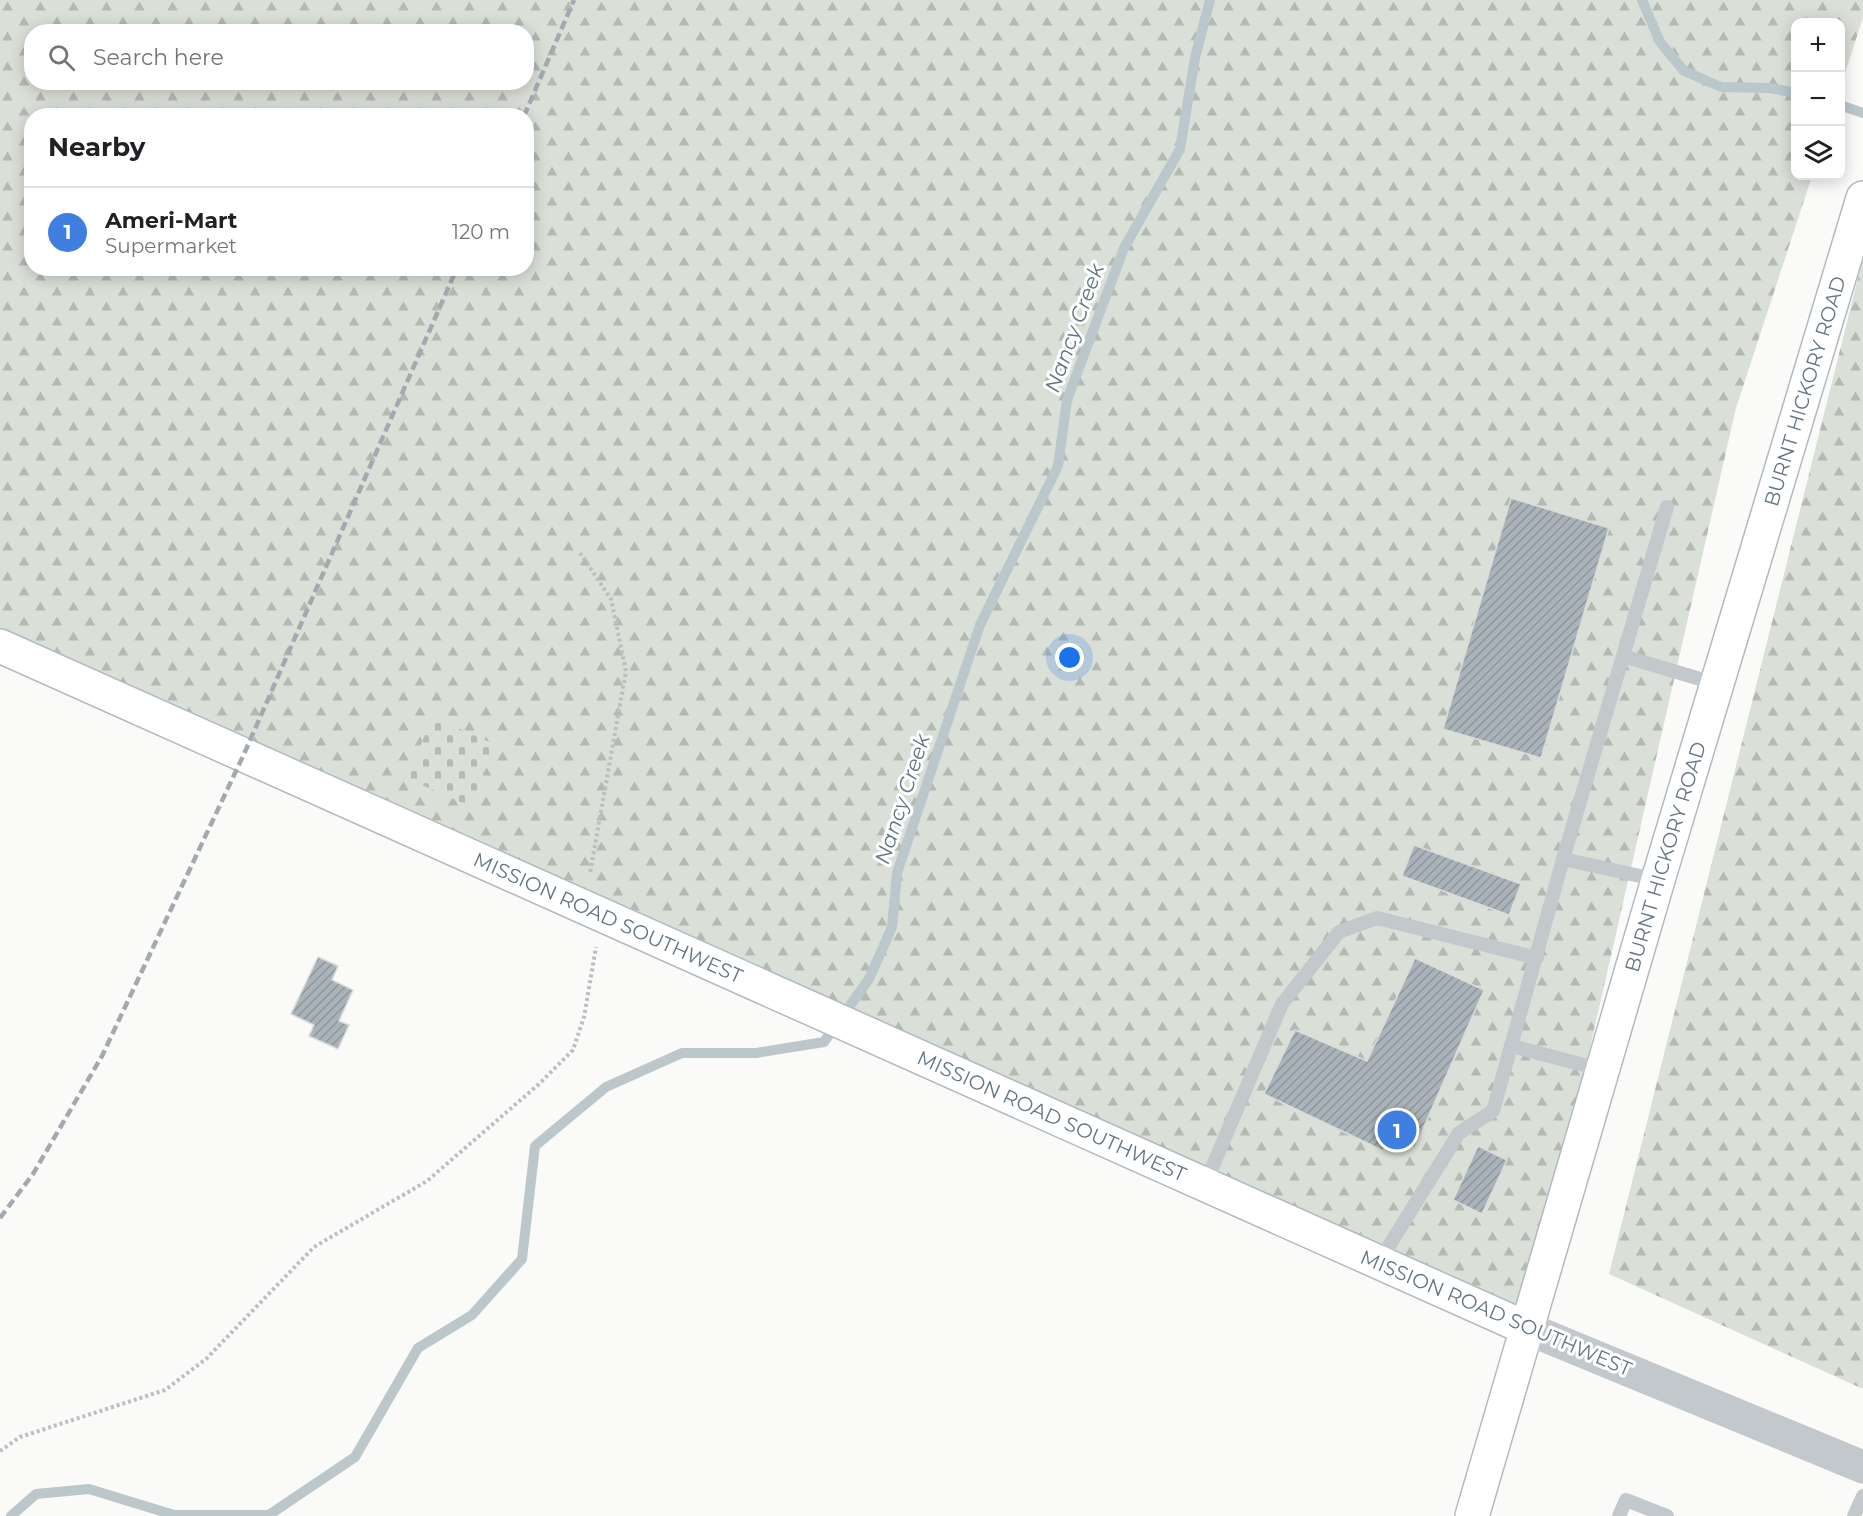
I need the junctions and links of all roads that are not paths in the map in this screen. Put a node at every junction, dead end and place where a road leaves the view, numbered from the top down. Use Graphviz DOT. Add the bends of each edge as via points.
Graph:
graph roads {
  1 [pos="1863,198"];
  2 [pos="1667,507"];
  3 [pos="0,646"];
  4 [pos="1623,656"];
  5 [pos="1717,684"];
  6 [pos="1563,859"];
  7 [pos="1658,880"];
  8 [pos="1537,958"];
  9 [pos="1512,1046"];
  10 [pos="1604,1070"];
  11 [pos="1204,1184"];
  12 [pos="1379,1262"];
  13 [pos="1526,1328"];
  14 [pos="1863,1467"];
  15 [pos="1863,1496"];
  16 [pos="1472,1516"];
  17 [pos="1619,1516"];
  18 [pos="1667,1516"];
  19 [pos="1854,1516"];
  1 -- 5 [label="main road, BURNT HICKORY ROAD"];
  2 -- 4 [label="lane"];
  3 -- 11 [label="main road, MISSION ROAD SOUTHWEST"];
  4 -- 5 [label="lane"];
  4 -- 6 [label="lane"];
  5 -- 7 [label="main road, BURNT HICKORY ROAD"];
  6 -- 7 [label="lane"];
  6 -- 8 [label="lane"];
  7 -- 10 [label="main road, BURNT HICKORY ROAD"];
  8 -- 9 [label="lane"];
  8 -- 11 [label="lane" via="1377,918 1339,932 1282,1004"];
  9 -- 10 [label="lane"];
  9 -- 12 [label="lane" via="1493,1111 1458,1133"];
  10 -- 13 [label="main road, BURNT HICKORY ROAD"];
  11 -- 12 [label="main road, MISSION ROAD SOUTHWEST"];
  12 -- 13 [label="main road, MISSION ROAD SOUTHWEST"];
  13 -- 14 [label="street, MISSION ROAD SOUTHWEST"];
  13 -- 16 [label="main road, BURNT HICKORY ROAD"];
  15 -- 19 [label="lane"];
  17 -- 18 [label="lane" via="1626,1500"];
}
